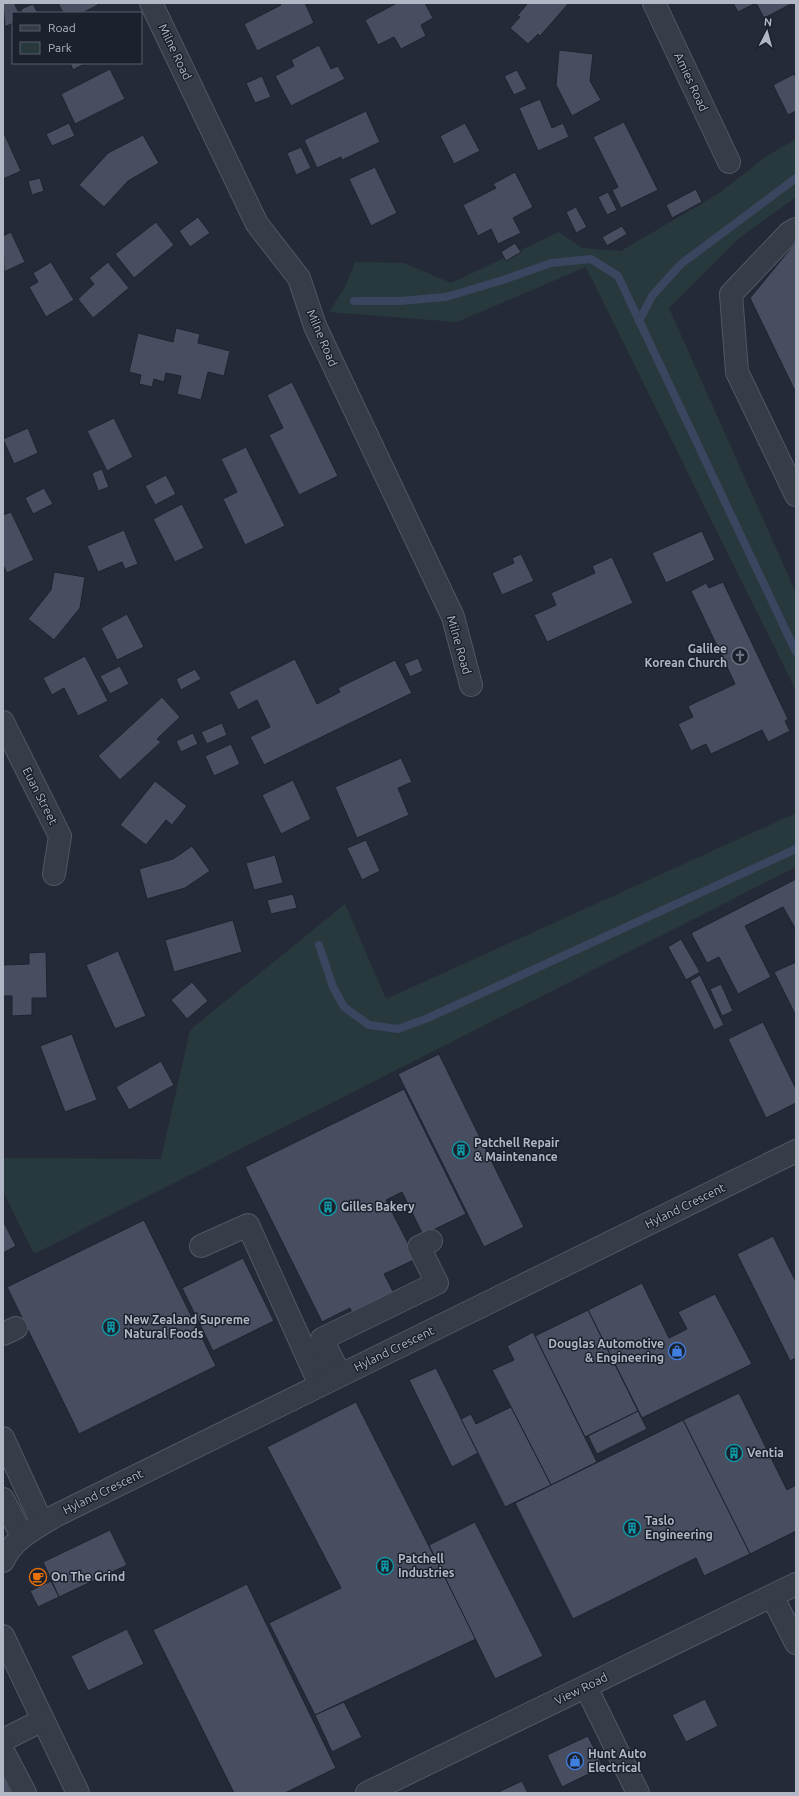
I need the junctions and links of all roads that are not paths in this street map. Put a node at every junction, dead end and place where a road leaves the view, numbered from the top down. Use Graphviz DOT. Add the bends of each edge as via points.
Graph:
graph roads {
  1 [pos="151,3"];
  2 [pos="654,3"];
  3 [pos="729,162"];
  4 [pos="796,229"];
  5 [pos="796,495"];
  6 [pos="470,685"];
  7 [pos="3,722"];
  8 [pos="54,874"];
  9 [pos="796,1151"];
  10 [pos="431,1241"];
  11 [pos="201,1246"];
  12 [pos="340,1376"];
  13 [pos="320,1386"];
  14 [pos="3,1438"];
  15 [pos="3,1499"];
  16 [pos="42,1523"];
  17 [pos="22,1536"];
  18 [pos="3,1561"];
  19 [pos="796,1584"];
  20 [pos="772,1596"];
  21 [pos="3,1636"];
  22 [pos="796,1643"];
  23 [pos="586,1687"];
  24 [pos="43,1720"];
  25 [pos="3,1740"];
  26 [pos="3,1751"];
  27 [pos="25,1793"];
  28 [pos="78,1793"];
  29 [pos="367,1793"];
  30 [pos="638,1793"];
  1 -- 6 [label="street, Milne Road" via="257,224 299,278 315,326 453,617"];
  2 -- 3 [label="street, Amies Road"];
  4 -- 5 [label="street" via="789,232 731,294 737,372"];
  7 -- 8 [label="street, Euan Street" via="60,836"];
  9 -- 12 [label="street, Hyland Crescent"];
  10 -- 12 [label="street" via="419,1247 437,1283 322,1339"];
  11 -- 13 [label="street" via="248,1225"];
  12 -- 13 [label="street, Hyland Crescent"];
  13 -- 16 [label="street, Hyland Crescent"];
  14 -- 16 [label="street"];
  15 -- 17 [label="street"];
  16 -- 17 [label="street, Hyland Crescent"];
  17 -- 18 [label="street, Hyland Crescent"];
  19 -- 20 [label="street, View Road"];
  20 -- 22 [label="street"];
  20 -- 23 [label="street, View Road"];
  21 -- 24 [label="street"];
  23 -- 29 [label="street, View Road"];
  23 -- 30 [label="street"];
  24 -- 25 [label="street"];
  24 -- 28 [label="street"];
  26 -- 27 [label="street"];
}
